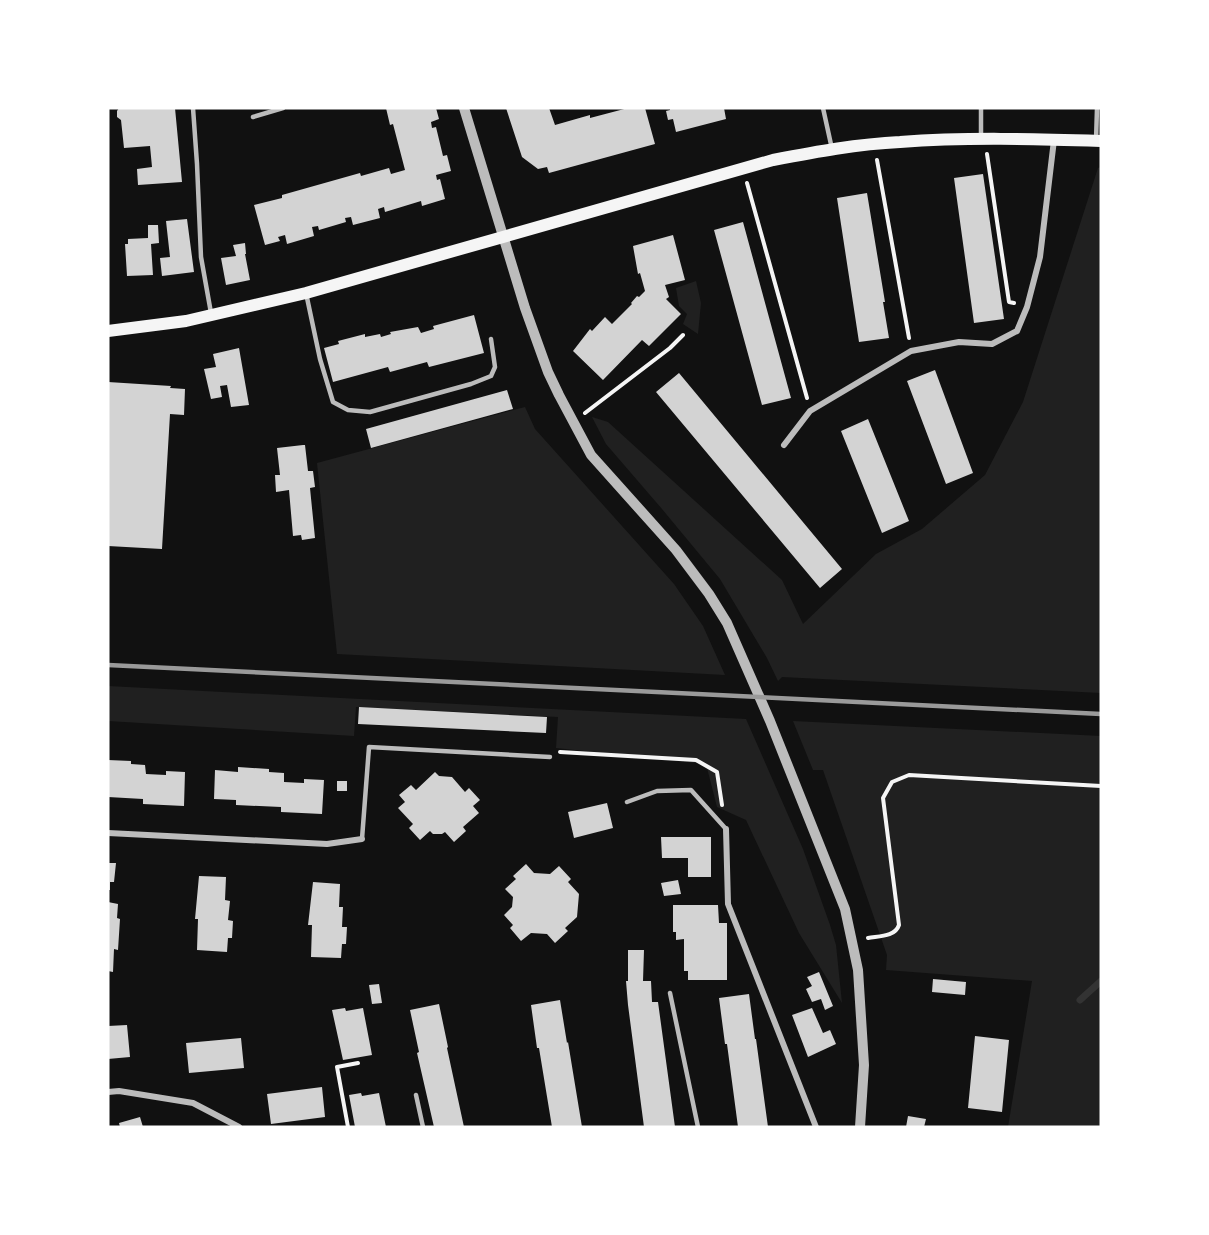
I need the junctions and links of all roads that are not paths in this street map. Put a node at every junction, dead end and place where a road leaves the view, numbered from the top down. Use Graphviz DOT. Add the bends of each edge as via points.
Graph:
graph roads {
  1 [pos="193,108"];
  2 [pos="284,108"];
  3 [pos="464,108"];
  4 [pos="823,108"];
  5 [pos="981,108"];
  6 [pos="1097,108"];
  7 [pos="254,117"];
  8 [pos="981,138"];
  9 [pos="1054,139"];
  10 [pos="1098,141"];
  11 [pos="831,149"];
  12 [pos="503,236"];
  13 [pos="306,293"];
  14 [pos="212,316"];
  15 [pos="108,331"];
  16 [pos="491,339"];
  17 [pos="784,445"];
  18 [pos="550,757"];
  19 [pos="627,802"];
  20 [pos="726,829"];
  21 [pos="108,833"];
  22 [pos="362,838"];
  23 [pos="670,993"];
  24 [pos="108,1092"];
  25 [pos="416,1095"];
  26 [pos="239,1127"];
  27 [pos="423,1127"];
  28 [pos="698,1127"];
  29 [pos="816,1127"];
  30 [pos="860,1127"];
  1 -- 14 [label="lane" via="201,257"];
  2 -- 7 [label="lane"];
  3 -- 12 [label="street"];
  4 -- 11 [label="lane"];
  5 -- 8 [label="lane"];
  6 -- 10 [label="lane"];
  8 -- 9 [label="main road"];
  8 -- 11 [label="main road"];
  9 -- 10 [label="main road"];
  9 -- 17 [label="street" via="1041,257 1017,331 992,344 959,342 911,351 810,411"];
  11 -- 12 [label="main road" via="773,160"];
  12 -- 13 [label="main road"];
  12 -- 30 [label="street" via="540,351 571,420 591,455 676,550 709,594 727,623 770,721 845,909 858,970 864,1065"];
  13 -- 14 [label="main road"];
  13 -- 16 [label="lane" via="333,402 348,410 370,412 491,376 495,367"];
  14 -- 15 [label="main road"];
  18 -- 22 [label="lane" via="369,747"];
  19 -- 20 [label="lane" via="657,791 692,790"];
  20 -- 29 [label="street" via="728,904"];
  21 -- 22 [label="street" via="327,844"];
  23 -- 28 [label="lane"];
  24 -- 26 [label="street" via="118,1090 194,1103"];
  25 -- 27 [label="lane"];
}
